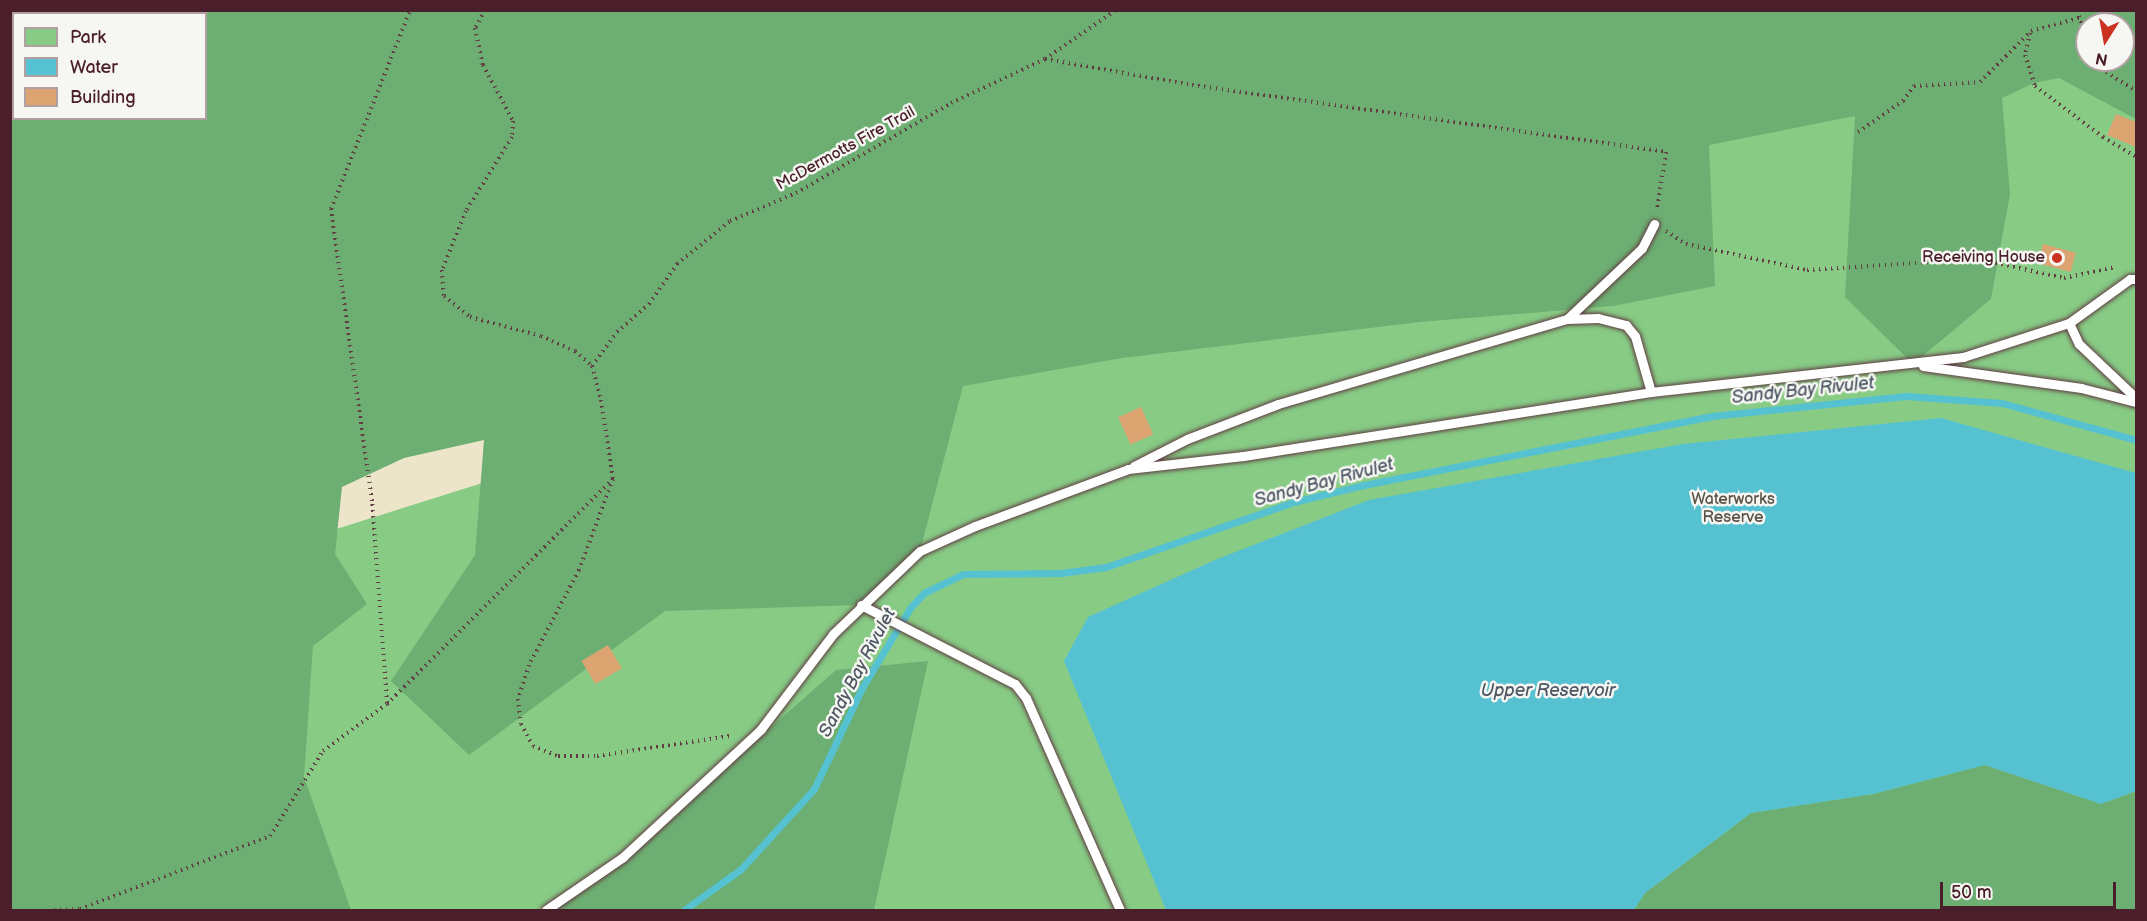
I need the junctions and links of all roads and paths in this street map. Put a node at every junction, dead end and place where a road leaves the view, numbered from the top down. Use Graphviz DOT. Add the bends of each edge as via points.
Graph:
graph roads {
  1 [pos="410,10"];
  2 [pos="485,10"];
  3 [pos="1116,10"];
  4 [pos="2075,19"];
  5 [pos="2031,31"];
  6 [pos="1045,59"];
  7 [pos="2106,72"];
  8 [pos="2136,91"];
  9 [pos="1858,132"];
  10 [pos="2136,157"];
  11 [pos="1654,224"];
  12 [pos="2127,265"];
  13 [pos="2136,279"];
  14 [pos="1567,319"];
  15 [pos="2069,323"];
  16 [pos="1913,364"];
  17 [pos="592,366"];
  18 [pos="1651,392"];
  19 [pos="2136,400"];
  20 [pos="1128,469"];
  21 [pos="613,479"];
  22 [pos="861,604"];
  23 [pos="387,704"];
  24 [pos="732,735"];
  25 [pos="54,910"];
  26 [pos="546,910"];
  27 [pos="1120,910"];
  1 -- 23 [label="path" via="331,209 372,501"];
  2 -- 17 [label="path" via="476,28 483,65 513,121 512,137 466,211 442,270 444,296 470,317 541,336 575,351"];
  3 -- 6 [label="path, McDermotts Fire Trail"];
  4 -- 5 [label="path"];
  5 -- 9 [label="path" via="1980,82 1914,86 1903,101"];
  5 -- 10 [label="path" via="2025,55 2035,86"];
  6 -- 11 [label="path" via="1192,85 1666,152"];
  6 -- 17 [label="path, McDermotts Fire Trail" via="951,103 796,193 730,221 677,264 649,304 617,332"];
  7 -- 8 [label="path"];
  11 -- 12 [label="path" via="1686,244 1807,270 1977,259 2064,278"];
  11 -- 14 [label="lane" via="1642,248"];
  13 -- 15 [label="lane" via="2130,279"];
  14 -- 18 [label="lane" via="1598,318 1626,325 1635,336"];
  14 -- 20 [label="lane" via="1278,404 1187,439"];
  15 -- 16 [label="lane" via="1963,357"];
  15 -- 19 [label="lane" via="2079,345"];
  16 -- 18 [label="lane"];
  16 -- 19 [label="lane" via="2081,388"];
  17 -- 21 [label="path" via="602,400"];
  18 -- 20 [label="lane" via="1243,456"];
  20 -- 22 [label="lane" via="975,526 920,551"];
  21 -- 23 [label="path"];
  21 -- 24 [label="path" via="579,570 529,665 518,699 521,724 533,746 558,756 597,756"];
  22 -- 26 [label="lane" via="833,634 761,729 623,857"];
  22 -- 27 [label="lane" via="1015,684 1026,698"];
  23 -- 25 [label="path" via="323,751 270,836 80,909"];
}
